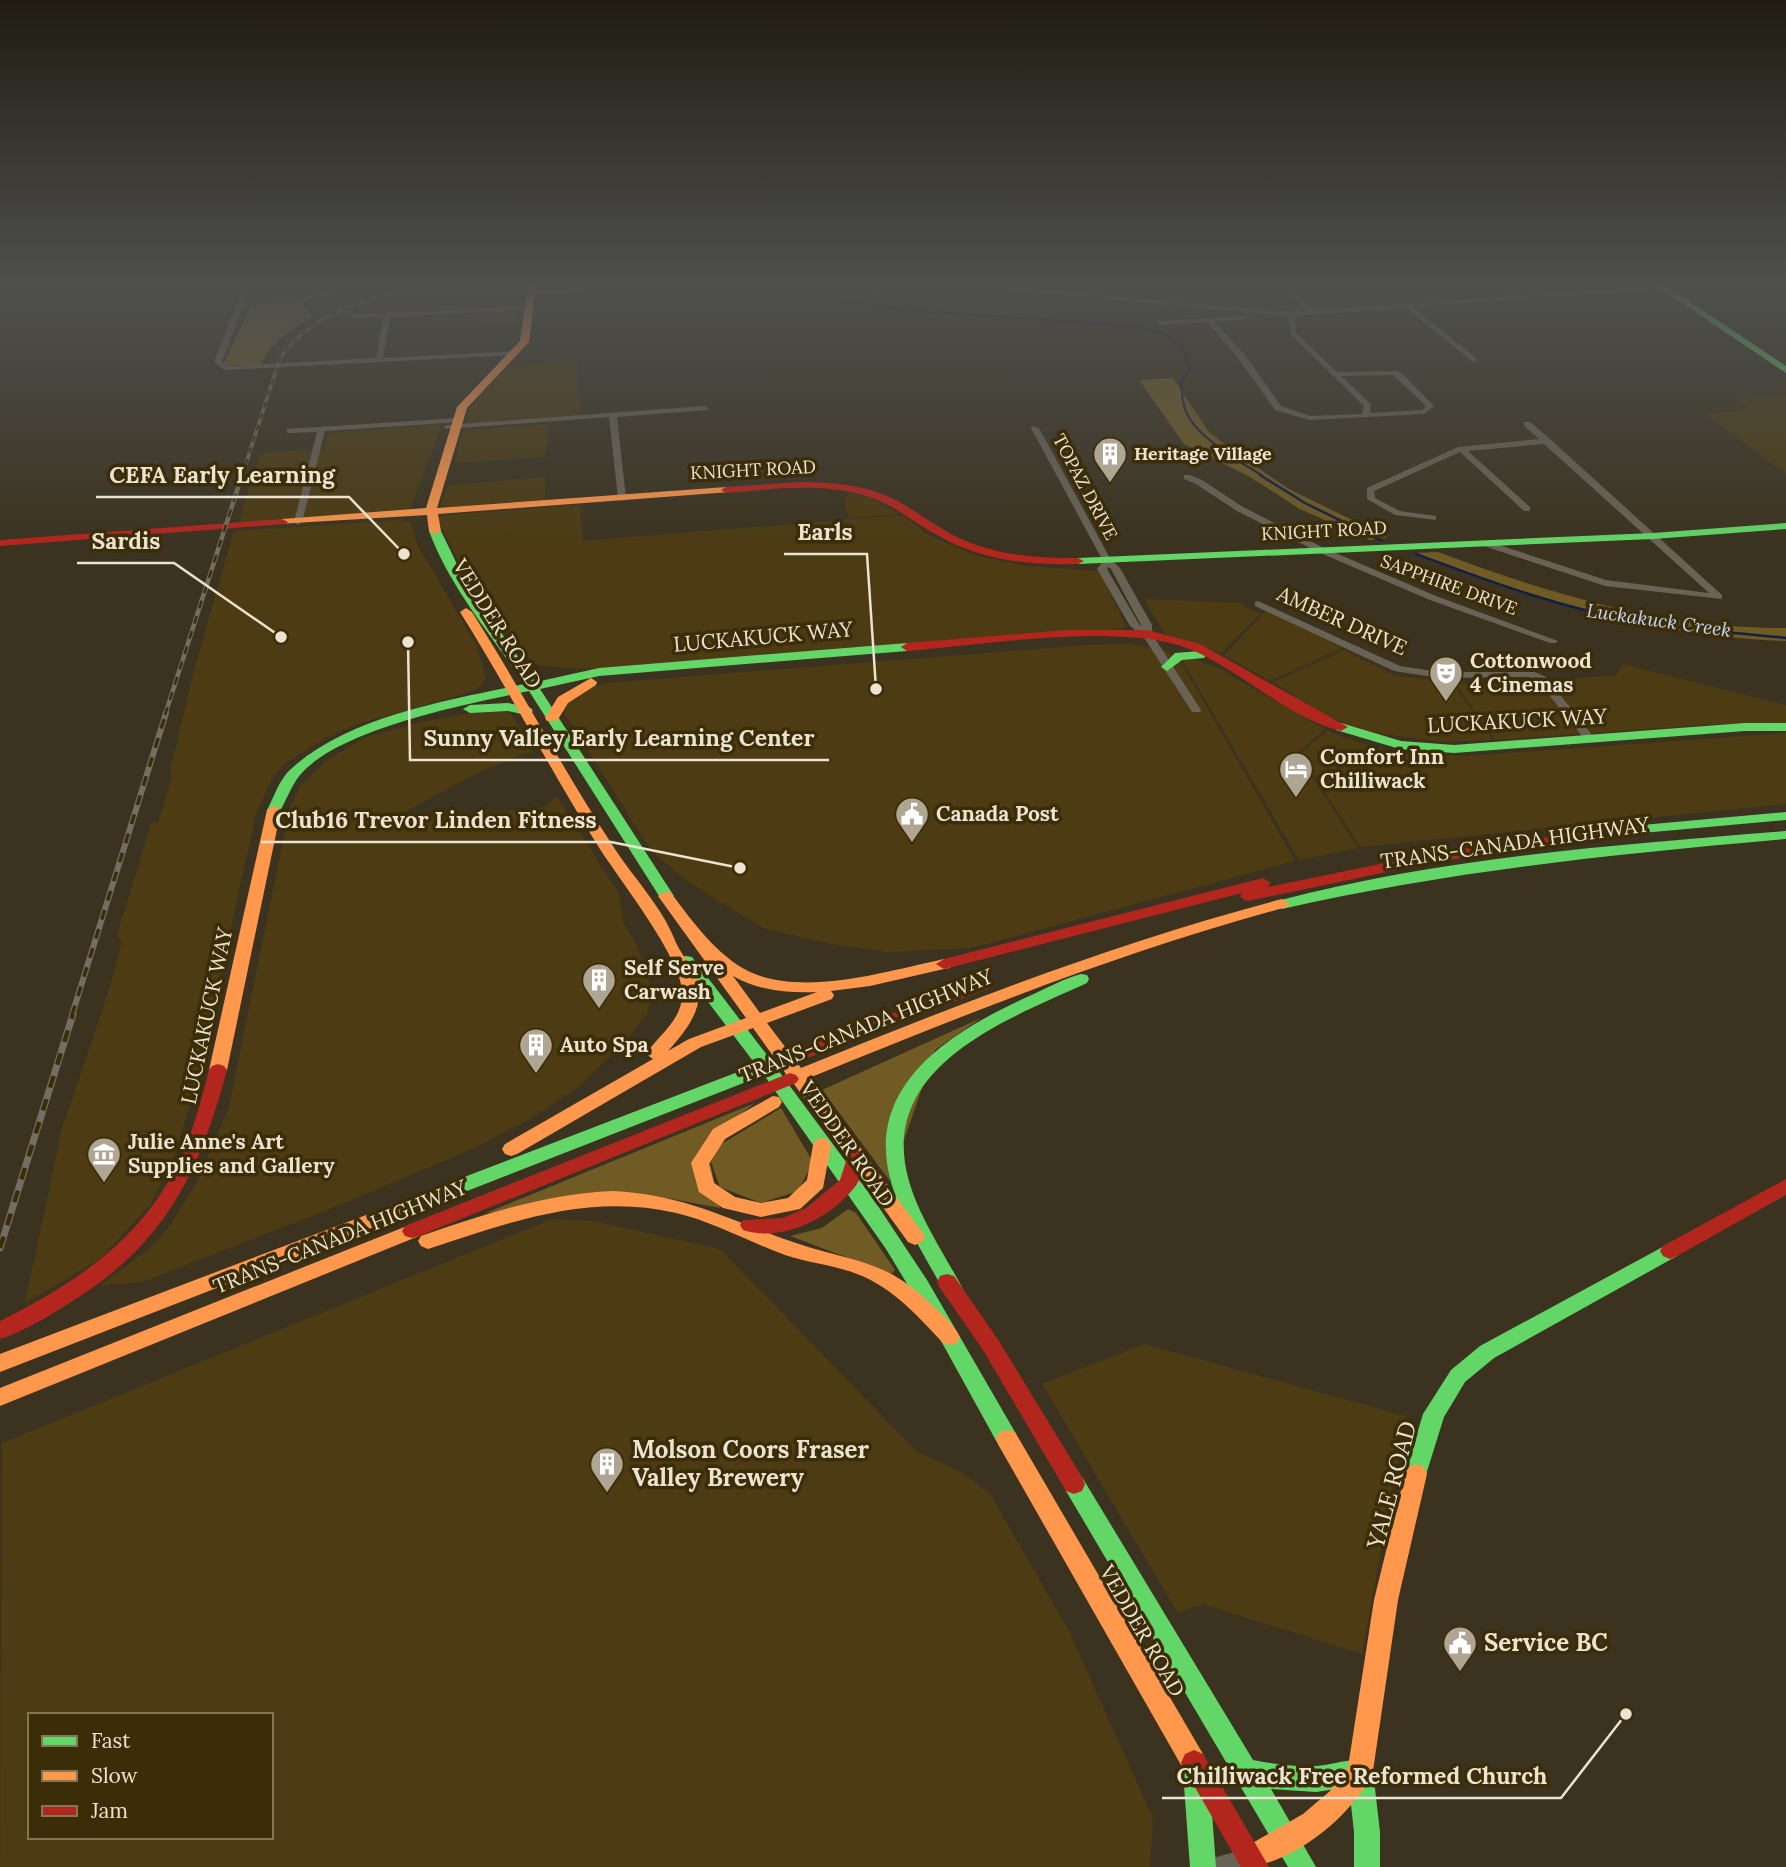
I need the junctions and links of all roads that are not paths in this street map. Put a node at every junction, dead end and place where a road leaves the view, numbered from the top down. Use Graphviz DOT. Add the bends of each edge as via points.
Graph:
graph roads {
  1 [pos="493,373"];
  2 [pos="1253,373"];
  3 [pos="1386,373"];
  4 [pos="1394,373"];
  5 [pos="1332,374"];
  6 [pos="704,408"];
  7 [pos="1365,415"];
  8 [pos="613,416"];
  9 [pos="453,423"];
  10 [pos="1527,424"];
  11 [pos="1035,428"];
  12 [pos="323,429"];
  13 [pos="290,431"];
  14 [pos="1547,442"];
  15 [pos="1461,449"];
  16 [pos="1187,477"];
  17 [pos="622,498"];
  18 [pos="1527,509"];
  19 [pos="425,513"];
  20 [pos="1433,518"];
  21 [pos="298,522"];
  22 [pos="1786,526"];
  23 [pos="1653,536"];
  24 [pos="0,543"];
  25 [pos="1484,543"];
  26 [pos="1321,551"];
  27 [pos="1107,561"];
  28 [pos="1258,604"];
  29 [pos="1149,638"];
  30 [pos="1553,641"];
  31 [pos="1200,655"];
  32 [pos="1226,664"];
  33 [pos="511,667"];
  34 [pos="1167,667"];
  35 [pos="585,678"];
  36 [pos="533,688"];
  37 [pos="516,692"];
  38 [pos="486,695"];
  39 [pos="458,709"];
  40 [pos="1196,710"];
  41 [pos="526,711"];
  42 [pos="552,718"];
  43 [pos="387,723"];
  44 [pos="1786,727"];
  45 [pos="1590,739"];
  46 [pos="1786,816"];
  47 [pos="1786,835"];
  48 [pos="1502,844"];
  49 [pos="1472,866"];
  50 [pos="656,922"];
  51 [pos="691,929"];
  52 [pos="1082,946"];
  53 [pos="897,974"];
  54 [pos="999,978"];
  55 [pos="1081,979"];
  56 [pos="754,1021"];
  57 [pos="737,1027"];
  58 [pos="618,1088"];
  59 [pos="822,1145"];
  60 [pos="855,1157"];
  61 [pos="848,1183"];
  62 [pos="1786,1186"];
  63 [pos="728,1223"];
  64 [pos="194,1287"];
  65 [pos="956,1293"];
  66 [pos="0,1331"];
  67 [pos="950,1337"];
  68 [pos="0,1363"];
  69 [pos="0,1397"];
  70 [pos="1195,1764"];
  71 [pos="1244,1771"];
  72 [pos="1360,1771"];
  73 [pos="1286,1841"];
  74 [pos="1250,1864"];
  75 [pos="1203,1867"];
  76 [pos="1212,1867"];
  77 [pos="1303,1867"];
  78 [pos="1367,1867"];
  1 -- 9 [label="main road"];
  2 -- 7 [label="street" via="1278,408 1310,418"];
  3 -- 5 [label="street"];
  4 -- 7 [label="street" via="1430,406 1424,412"];
  5 -- 7 [label="street" via="1368,406"];
  6 -- 8 [label="street"];
  8 -- 9 [label="street"];
  8 -- 17 [label="street"];
  9 -- 12 [label="street"];
  9 -- 19 [label="main road"];
  10 -- 14 [label="street"];
  11 -- 27 [label="street, TOPAZ DRIVE"];
  12 -- 13 [label="street"];
  12 -- 21 [label="street"];
  14 -- 15 [label="street"];
  14 -- 23 [label="street"];
  15 -- 18 [label="street"];
  15 -- 20 [label="street" via="1370,490 1371,499 1398,513"];
  16 -- 26 [label="street, SAPPHIRE DRIVE"];
  17 -- 19 [label="main road, KNIGHT ROAD"];
  17 -- 27 [label="main road, KNIGHT ROAD" via="782,484 827,485 898,505 940,533 989,553 1048,562"];
  19 -- 21 [label="main road, KNIGHT ROAD"];
  19 -- 33 [label="main road, VEDDER ROAD" via="437,543"];
  21 -- 24 [label="main road, KNIGHT ROAD"];
  22 -- 23 [label="main road, KNIGHT ROAD"];
  23 -- 25 [label="main road, KNIGHT ROAD"];
  23 -- 25 [label="street" via="1719,597 1605,583"];
  25 -- 26 [label="main road, KNIGHT ROAD"];
  26 -- 27 [label="main road, KNIGHT ROAD"];
  26 -- 30 [label="street, SAPPHIRE DRIVE"];
  27 -- 29 [label="street, TOPAZ DRIVE" via="1147,625"];
  28 -- 45 [label="street, AMBER DRIVE" via="1398,669 1440,675 1531,674 1542,679"];
  29 -- 31 [label="main road, LUCKAKUCK WAY"];
  29 -- 32 [label="main road, LUCKAKUCK WAY" via="1196,647"];
  29 -- 34 [label="street, TOPAZ DRIVE"];
  29 -- 35 [label="main road, LUCKAKUCK WAY" via="1124,632 1056,635"];
  31 -- 32 [label="main road, LUCKAKUCK WAY"];
  31 -- 34 [label="main road" via="1179,656"];
  32 -- 45 [label="main road, LUCKAKUCK WAY" via="1321,719 1391,743 1454,749"];
  33 -- 35 [label="main road"];
  33 -- 36 [label="main road, VEDDER ROAD"];
  33 -- 37 [label="main road, VEDDER ROAD"];
  33 -- 38 [label="main road"];
  34 -- 40 [label="street, TOPAZ DRIVE"];
  35 -- 36 [label="main road, LUCKAKUCK WAY"];
  35 -- 42 [label="main road" via="561,701"];
  36 -- 37 [label="main road, LUCKAKUCK WAY"];
  36 -- 42 [label="main road, VEDDER ROAD"];
  37 -- 38 [label="main road, LUCKAKUCK WAY"];
  37 -- 39 [label="main road, LUCKAKUCK WAY"];
  37 -- 41 [label="main road, VEDDER ROAD"];
  38 -- 43 [label="main road, LUCKAKUCK WAY"];
  39 -- 41 [label="main road"];
  39 -- 43 [label="main road, LUCKAKUCK WAY"];
  41 -- 50 [label="main road, VEDDER ROAD"];
  42 -- 51 [label="main road, VEDDER ROAD" via="642,862"];
  43 -- 66 [label="main road, LUCKAKUCK WAY" via="333,743 311,757 293,773 274,808 206,1120 169,1200 106,1267 26,1320"];
  44 -- 45 [label="main road, LUCKAKUCK WAY"];
  46 -- 48 [label="main road, TRANS-CANADA HIGHWAY"];
  47 -- 49 [label="main road, TRANS-CANADA HIGHWAY"];
  48 -- 52 [label="main road, TRANS-CANADA HIGHWAY" via="1292,884"];
  48 -- 53 [label="main road" via="1315,871 1002,952"];
  49 -- 55 [label="main road" via="1293,912"];
  49 -- 69 [label="main road, TRANS-CANADA HIGHWAY" via="1256,910 1075,966"];
  50 -- 57 [label="main road, VEDDER ROAD"];
  50 -- 58 [label="main road" via="691,978 692,1007 679,1030"];
  51 -- 53 [label="main road" via="730,968 776,986 808,988"];
  51 -- 56 [label="main road, VEDDER ROAD"];
  53 -- 56 [label="main road"];
  54 -- 64 [label="main road, TRANS-CANADA HIGHWAY"];
  55 -- 59 [label="main road" via="975,1016 748,1113 709,1142 701,1155 700,1172 711,1193 731,1206 777,1208 806,1195 815,1185 824,1161"];
  55 -- 65 [label="main road" via="943,1053 922,1070 898,1108 893,1142 903,1183"];
  56 -- 57 [label="main road"];
  56 -- 60 [label="main road, VEDDER ROAD"];
  57 -- 58 [label="main road" via="678,1051"];
  57 -- 59 [label="main road, VEDDER ROAD"];
  58 -- 64 [label="main road" via="571,1119 482,1163"];
  59 -- 61 [label="main road, VEDDER ROAD"];
  60 -- 61 [label="main road"];
  60 -- 65 [label="main road, VEDDER ROAD"];
  61 -- 63 [label="main road" via="799,1220 784,1225"];
  61 -- 67 [label="main road, VEDDER ROAD" via="892,1242"];
  62 -- 72 [label="main road, YALE ROAD" via="1487,1352 1458,1376 1434,1414 1420,1456 1386,1600"];
  63 -- 67 [label="main road" via="889,1280 914,1298"];
  63 -- 69 [label="main road" via="640,1198 585,1197 554,1202 369,1261"];
  64 -- 68 [label="main road, TRANS-CANADA HIGHWAY"];
  65 -- 71 [label="main road, VEDDER ROAD"];
  67 -- 70 [label="main road, VEDDER ROAD"];
  70 -- 74 [label="main road, VEDDER ROAD"];
  70 -- 75 [label="main road"];
  71 -- 72 [label="main road" via="1297,1782 1331,1782"];
  71 -- 73 [label="main road, VEDDER ROAD"];
  72 -- 73 [label="main road, YALE ROAD" via="1335,1807"];
  72 -- 78 [label="main road"];
  73 -- 74 [label="main road, YALE ROAD"];
  73 -- 77 [label="main road"];
  74 -- 76 [label="street"];
}
